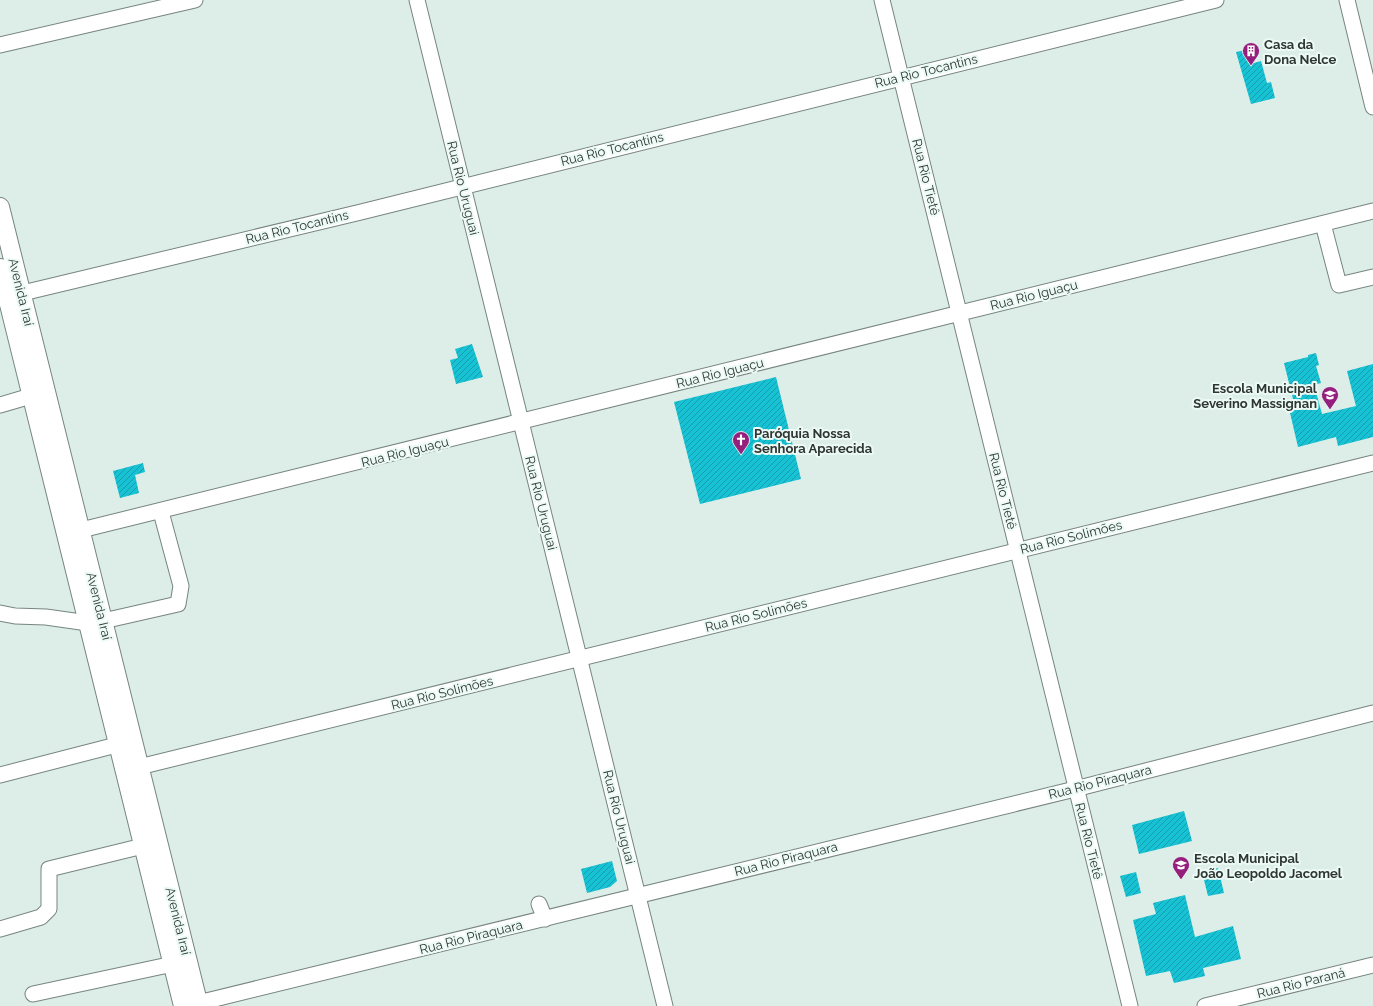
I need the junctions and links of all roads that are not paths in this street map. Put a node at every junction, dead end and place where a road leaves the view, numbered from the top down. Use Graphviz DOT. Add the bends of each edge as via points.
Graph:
graph roads {
  1 [pos="194,0"];
  2 [pos="417,0"];
  3 [pos="882,0"];
  4 [pos="1216,0"];
  5 [pos="1347,0"];
  6 [pos="0,45"];
  7 [pos="901,78"];
  8 [pos="1373,107"];
  9 [pos="463,186"];
  10 [pos="0,207"];
  11 [pos="1373,211"];
  12 [pos="1323,224"];
  13 [pos="0,268"];
  14 [pos="1373,277"];
  15 [pos="14,295"];
  16 [pos="960,314"];
  17 [pos="39,394"];
  18 [pos="0,405"];
  19 [pos="521,423"];
  20 [pos="1373,463"];
  21 [pos="161,512"];
  22 [pos="73,532"];
  23 [pos="1018,550"];
  24 [pos="0,613"];
  25 [pos="96,622"];
  26 [pos="580,659"];
  27 [pos="1373,714"];
  28 [pos="126,743"];
  29 [pos="139,767"];
  30 [pos="0,775"];
  31 [pos="1075,788"];
  32 [pos="143,846"];
  33 [pos="639,895"];
  34 [pos="539,904"];
  35 [pos="545,919"];
  36 [pos="0,929"];
  37 [pos="173,964"];
  38 [pos="1373,965"];
  39 [pos="33,994"];
  40 [pos="193,1005"];
  41 [pos="665,1006"];
  42 [pos="1130,1006"];
  43 [pos="1205,1006"];
  1 -- 6 [label="street"];
  2 -- 9 [label="street, Rua Rio Uruguai"];
  3 -- 7 [label="street, Rua Rio Tietê"];
  4 -- 7 [label="street, Rua Rio Tocantins"];
  5 -- 8 [label="street"];
  7 -- 9 [label="street, Rua Rio Tocantins"];
  7 -- 16 [label="street, Rua Rio Tietê"];
  9 -- 15 [label="street, Rua Rio Tocantins"];
  9 -- 19 [label="street, Rua Rio Uruguai"];
  10 -- 15 [label="main road, Avenida Iraí"];
  11 -- 12 [label="street, Rua Rio Iguaçu"];
  12 -- 14 [label="street" via="1339,285"];
  12 -- 16 [label="street, Rua Rio Iguaçu"];
  13 -- 15 [label="main road, Avenida Iraí"];
  15 -- 17 [label="main road, Avenida Iraí"];
  16 -- 19 [label="street, Rua Rio Iguaçu"];
  16 -- 23 [label="street, Rua Rio Tietê"];
  17 -- 18 [label="street"];
  17 -- 22 [label="main road, Avenida Iraí"];
  19 -- 21 [label="street, Rua Rio Iguaçu"];
  19 -- 26 [label="street, Rua Rio Uruguai"];
  20 -- 23 [label="street, Rua Rio Solimões"];
  21 -- 22 [label="street, Rua Rio Iguaçu"];
  21 -- 25 [label="street" via="181,586 178,604"];
  22 -- 25 [label="main road, Avenida Iraí"];
  23 -- 26 [label="street, Rua Rio Solimões"];
  23 -- 31 [label="street, Rua Rio Tietê"];
  24 -- 25 [label="street"];
  25 -- 28 [label="main road, Avenida Iraí"];
  26 -- 29 [label="street, Rua Rio Solimões"];
  26 -- 33 [label="street, Rua Rio Uruguai"];
  27 -- 31 [label="street, Rua Rio Piraquara"];
  28 -- 29 [label="main road, Avenida Iraí"];
  28 -- 30 [label="street"];
  28 -- 32 [label="main road, Avenida Iraí"];
  29 -- 40 [label="main road, Avenida Iraí"];
  31 -- 33 [label="street, Rua Rio Piraquara"];
  31 -- 42 [label="street, Rua Rio Tietê"];
  32 -- 36 [label="street" via="49,869 49,910 42,917"];
  32 -- 37 [label="main road, Avenida Iraí"];
  33 -- 35 [label="street, Rua Rio Piraquara"];
  33 -- 41 [label="street, Rua Rio Uruguai"];
  34 -- 35 [label="street"];
  35 -- 40 [label="street, Rua Rio Piraquara"];
  37 -- 39 [label="street"];
  37 -- 40 [label="main road, Avenida Iraí"];
  38 -- 43 [label="street, Rua Rio Paraná"];
}
